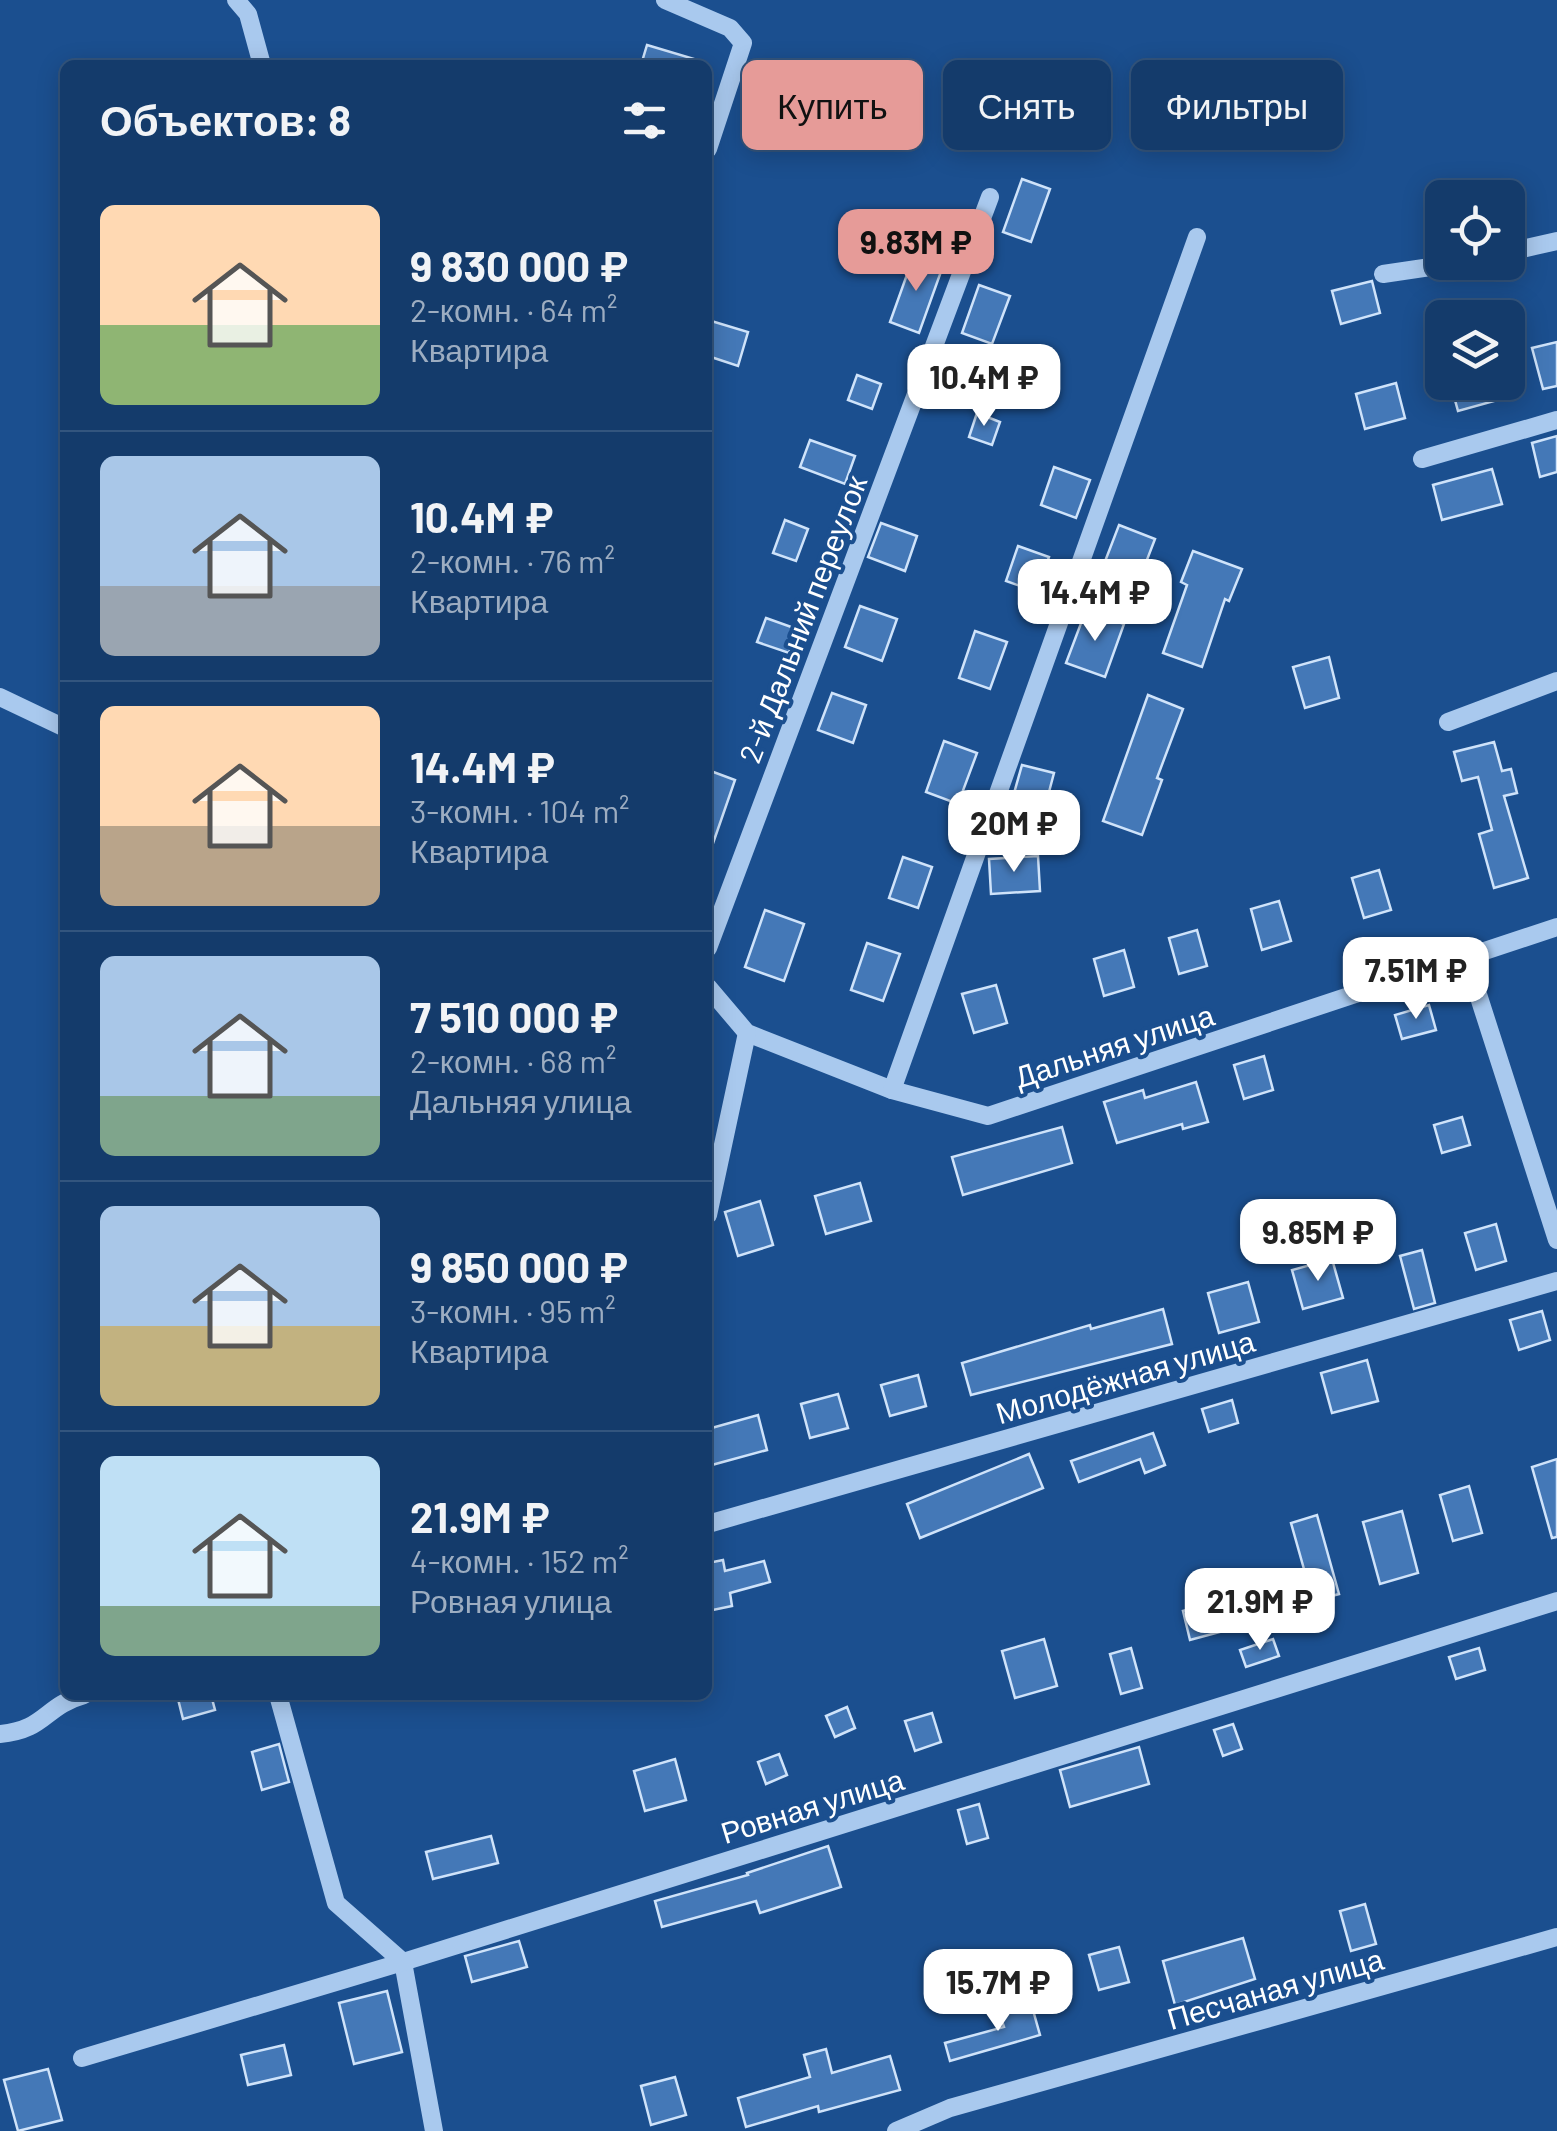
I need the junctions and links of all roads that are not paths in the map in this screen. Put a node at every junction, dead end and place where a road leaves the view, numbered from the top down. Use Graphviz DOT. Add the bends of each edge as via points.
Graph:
graph roads {
  1 [pos="236,0"];
  2 [pos="665,0"];
  3 [pos="261,60"];
  4 [pos="712,137"];
  5 [pos="990,198"];
  6 [pos="1198,237"];
  7 [pos="1557,241"];
  8 [pos="1525,248"];
  9 [pos="1425,268"];
  10 [pos="1382,274"];
  11 [pos="1557,420"];
  12 [pos="1422,460"];
  13 [pos="1557,681"];
  14 [pos="0,696"];
  15 [pos="1448,722"];
  16 [pos="60,726"];
  17 [pos="1557,927"];
  18 [pos="712,937"];
  19 [pos="1466,956"];
  20 [pos="712,991"];
  21 [pos="746,1033"];
  22 [pos="892,1090"];
  23 [pos="712,1196"];
  24 [pos="1557,1240"];
  25 [pos="1557,1281"];
  26 [pos="712,1523"];
  27 [pos="1557,1601"];
  28 [pos="66,1700"];
  29 [pos="279,1700"];
  30 [pos="0,1734"];
  31 [pos="1557,1937"];
  32 [pos="403,1962"];
  33 [pos="82,2058"];
  34 [pos="434,2131"];
  35 [pos="896,2131"];
  1 -- 3 [label="street" via="248,14"];
  2 -- 4 [label="street" via="730,28 743,43"];
  5 -- 18 [label="street, 2-й Дальний переулок"];
  6 -- 22 [label="street"];
  7 -- 8 [label="street"];
  9 -- 10 [label="street"];
  11 -- 12 [label="street"];
  13 -- 15 [label="street"];
  14 -- 16 [label="street"];
  17 -- 19 [label="street, Дальняя улица"];
  19 -- 22 [label="street, Дальняя улица" via="988,1116"];
  19 -- 24 [label="street"];
  20 -- 21 [label="street, Дальняя улица"];
  21 -- 22 [label="street, Дальняя улица"];
  21 -- 23 [label="street"];
  25 -- 26 [label="street, Молодёжная улица"];
  27 -- 32 [label="street, Ровная улица"];
  28 -- 30 [label="street" via="36,1726"];
  29 -- 32 [label="street" via="336,1903"];
  31 -- 35 [label="street, Песчаная улица" via="950,2108"];
  32 -- 33 [label="street, Ровная улица"];
  32 -- 34 [label="street"];
}
